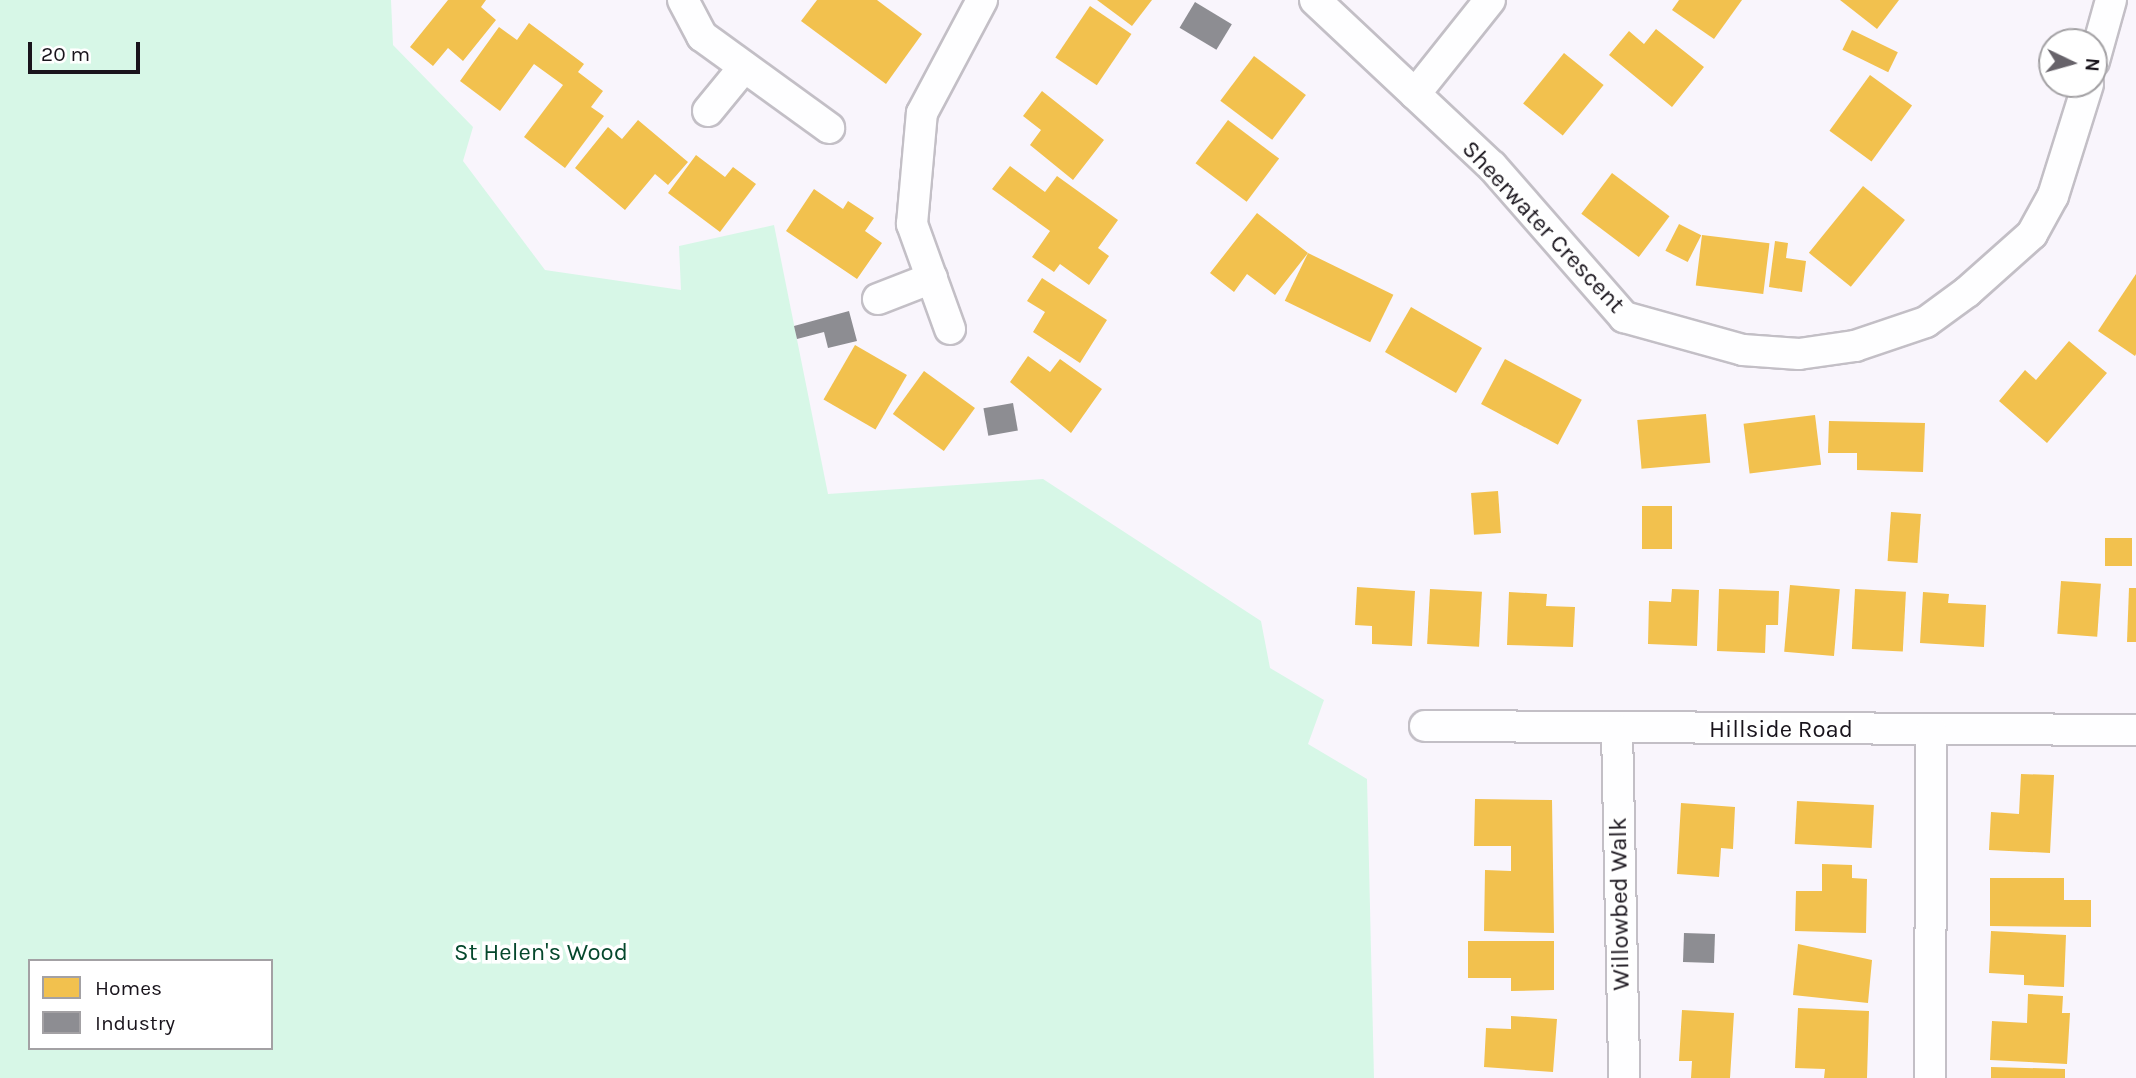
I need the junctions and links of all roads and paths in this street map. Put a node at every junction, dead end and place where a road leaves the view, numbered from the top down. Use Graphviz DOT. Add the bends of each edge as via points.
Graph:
graph roads {
  1 [pos="683,0"];
  2 [pos="982,0"];
  3 [pos="1315,0"];
  4 [pos="1490,0"];
  5 [pos="2111,0"];
  6 [pos="2103,28"];
  7 [pos="744,67"];
  8 [pos="1415,94"];
  9 [pos="2084,98"];
  10 [pos="708,111"];
  11 [pos="829,128"];
  12 [pos="932,278"];
  13 [pos="878,299"];
  14 [pos="950,329"];
  15 [pos="1425,726"];
  16 [pos="1617,730"];
  17 [pos="2136,730"];
  18 [pos="1931,731"];
  19 [pos="1624,1078"];
  20 [pos="1930,1078"];
  1 -- 7 [label="street" via="702,36"];
  2 -- 12 [label="street" via="922,113 912,224"];
  3 -- 8 [label="street, Sheerwater Crescent"];
  4 -- 8 [label="street"];
  5 -- 6 [label="street"];
  7 -- 10 [label="street"];
  7 -- 11 [label="street"];
  8 -- 9 [label="street, Sheerwater Crescent" via="1492,166 1624,317 1743,351 1799,354 1855,346 1926,322 2012,253 2032,234 2053,196"];
  12 -- 13 [label="street"];
  12 -- 14 [label="street"];
  15 -- 16 [label="street, Hillside Road"];
  16 -- 18 [label="street, Hillside Road"];
  16 -- 19 [label="street, Willowbed Walk"];
  17 -- 18 [label="street, Hillside Road"];
  18 -- 20 [label="street"];
}
